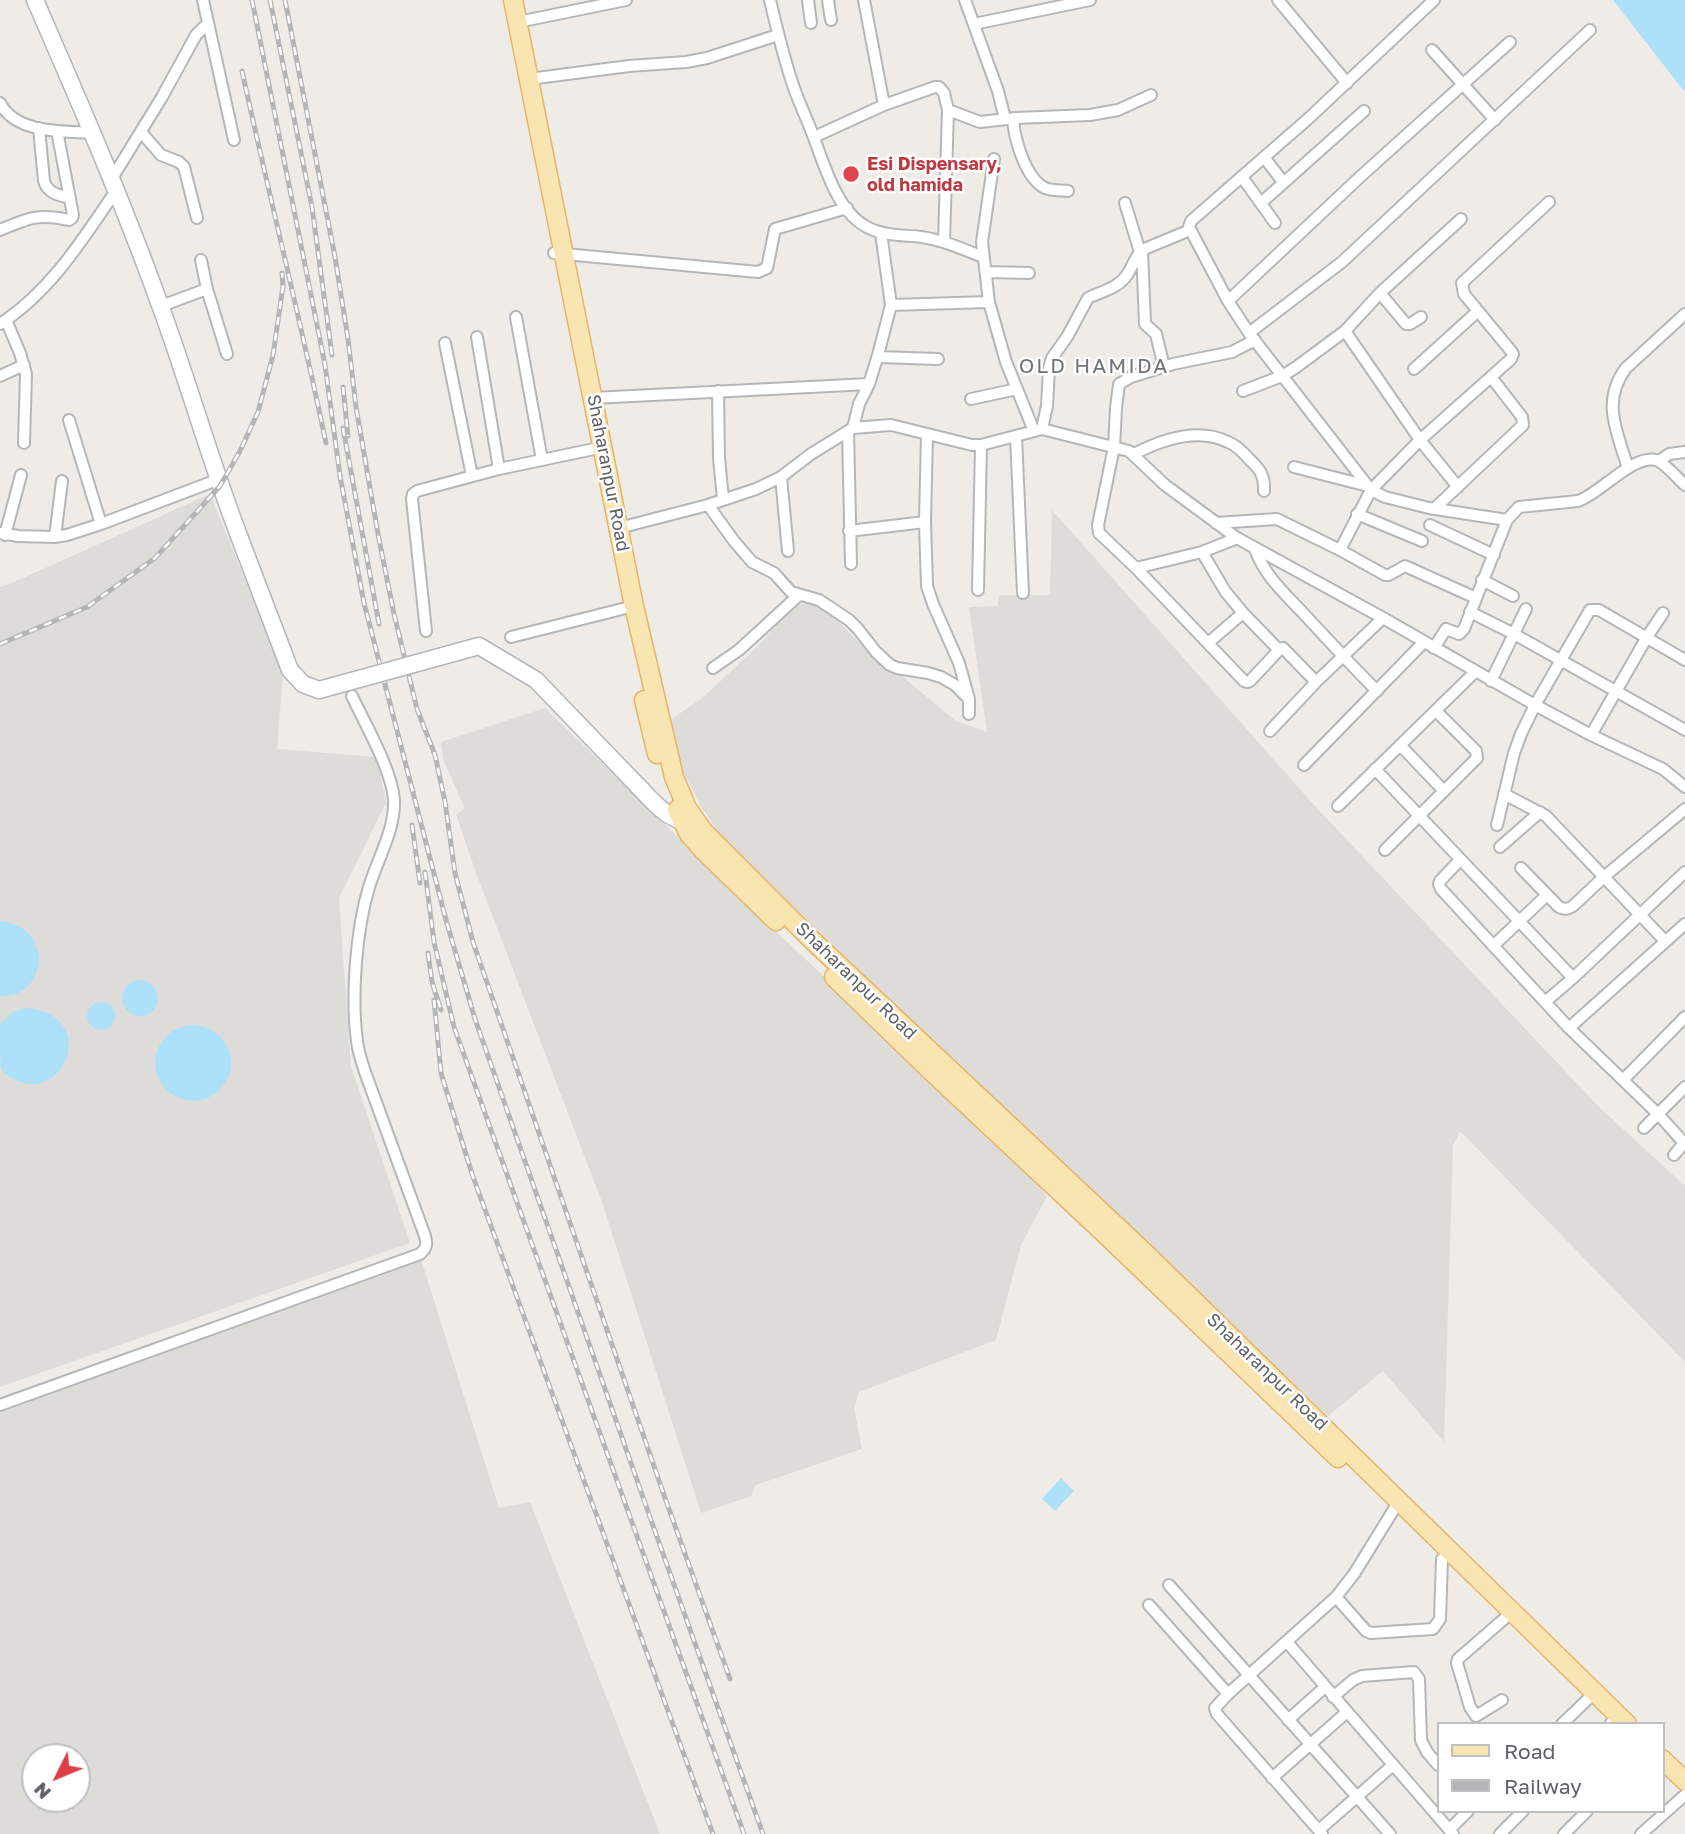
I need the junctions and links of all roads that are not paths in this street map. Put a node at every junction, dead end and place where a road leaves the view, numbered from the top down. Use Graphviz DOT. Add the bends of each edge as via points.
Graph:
graph roads {
  1 [pos="35,0"];
  2 [pos="203,0"];
  3 [pos="507,0"];
  4 [pos="513,0"];
  5 [pos="626,0"];
  6 [pos="770,0"];
  7 [pos="808,0"];
  8 [pos="828,0"];
  9 [pos="864,0"];
  10 [pos="965,0"];
  11 [pos="1090,0"];
  12 [pos="1278,0"];
  13 [pos="1434,0"];
  14 [pos="1067,3"];
  15 [pos="831,20"];
  16 [pos="518,22"];
  17 [pos="208,23"];
  18 [pos="811,23"];
  19 [pos="974,24"];
  20 [pos="1590,30"];
  21 [pos="778,35"];
  22 [pos="1510,42"];
  23 [pos="1432,50"];
  24 [pos="529,79"];
  25 [pos="1347,83"];
  26 [pos="1463,85"];
  27 [pos="1151,96"];
  28 [pos="0,103"];
  29 [pos="884,105"];
  30 [pos="948,110"];
  31 [pos="1364,111"];
  32 [pos="1009,118"];
  33 [pos="1494,120"];
  34 [pos="39,128"];
  35 [pos="57,131"];
  36 [pos="141,132"];
  37 [pos="93,133"];
  38 [pos="814,137"];
  39 [pos="234,140"];
  40 [pos="1264,158"];
  41 [pos="994,159"];
  42 [pos="1242,177"];
  43 [pos="1283,182"];
  44 [pos="113,186"];
  45 [pos="1068,191"];
  46 [pos="70,198"];
  47 [pos="1549,202"];
  48 [pos="1125,203"];
  49 [pos="1261,203"];
  50 [pos="847,208"];
  51 [pos="197,218"];
  52 [pos="1461,219"];
  53 [pos="1275,223"];
  54 [pos="0,230"];
  55 [pos="1190,230"];
  56 [pos="881,233"];
  57 [pos="944,242"];
  58 [pos="1141,251"];
  59 [pos="559,253"];
  60 [pos="983,257"];
  61 [pos="201,260"];
  62 [pos="986,272"];
  63 [pos="1029,273"];
  64 [pos="207,289"];
  65 [pos="1380,293"];
  66 [pos="1228,301"];
  67 [pos="989,302"];
  68 [pos="891,304"];
  69 [pos="161,306"];
  70 [pos="1478,311"];
  71 [pos="1685,314"];
  72 [pos="516,317"];
  73 [pos="1421,317"];
  74 [pos="3,322"];
  75 [pos="1345,331"];
  76 [pos="477,337"];
  77 [pos="1252,337"];
  78 [pos="445,343"];
  79 [pos="227,354"];
  80 [pos="878,357"];
  81 [pos="938,359"];
  82 [pos="24,365"];
  83 [pos="1164,367"];
  84 [pos="1414,369"];
  85 [pos="0,376"];
  86 [pos="1282,376"];
  87 [pos="1491,377"];
  88 [pos="869,384"];
  89 [pos="1017,389"];
  90 [pos="719,391"];
  91 [pos="1243,391"];
  92 [pos="593,398"];
  93 [pos="971,399"];
  94 [pos="69,420"];
  95 [pos="850,429"];
  96 [pos="1038,430"];
  97 [pos="927,434"];
  98 [pos="1016,437"];
  99 [pos="1420,440"];
  100 [pos="24,443"];
  101 [pos="981,445"];
  102 [pos="1114,447"];
  103 [pos="594,449"];
  104 [pos="1685,453"];
  105 [pos="1133,454"];
  106 [pos="542,460"];
  107 [pos="1659,461"];
  108 [pos="1294,467"];
  109 [pos="1628,468"];
  110 [pos="499,469"];
  111 [pos="21,475"];
  112 [pos="472,475"];
  113 [pos="781,477"];
  114 [pos="218,480"];
  115 [pos="62,481"];
  116 [pos="1685,485"];
  117 [pos="1458,487"];
  118 [pos="1369,488"];
  119 [pos="1264,491"];
  120 [pos="723,499"];
  121 [pos="708,505"];
  122 [pos="1434,509"];
  123 [pos="1357,514"];
  124 [pos="1507,520"];
  125 [pos="925,523"];
  126 [pos="1216,523"];
  127 [pos="101,524"];
  128 [pos="1430,525"];
  129 [pos="615,528"];
  130 [pos="849,531"];
  131 [pos="1,534"];
  132 [pos="55,537"];
  133 [pos="1237,538"];
  134 [pos="1422,541"];
  135 [pos="1255,549"];
  136 [pos="1340,550"];
  137 [pos="788,551"];
  138 [pos="1202,552"];
  139 [pos="1494,555"];
  140 [pos="850,564"];
  141 [pos="1136,568"];
  142 [pos="1482,580"];
  143 [pos="978,590"];
  144 [pos="1023,593"];
  145 [pos="799,595"];
  146 [pos="1513,596"];
  147 [pos="1475,598"];
  148 [pos="630,606"];
  149 [pos="1525,609"];
  150 [pos="1243,612"];
  151 [pos="1470,612"];
  152 [pos="1663,612"];
  153 [pos="1383,618"];
  154 [pos="426,631"];
  155 [pos="1514,634"];
  156 [pos="512,637"];
  157 [pos="1647,637"];
  158 [pos="1208,643"];
  159 [pos="1429,645"];
  160 [pos="1279,650"];
  161 [pos="1343,657"];
  162 [pos="1561,659"];
  163 [pos="1685,660"];
  164 [pos="713,668"];
  165 [pos="1475,672"];
  166 [pos="1491,681"];
  167 [pos="1317,682"];
  168 [pos="1616,690"];
  169 [pos="1377,691"];
  170 [pos="352,696"];
  171 [pos="969,699"];
  172 [pos="1535,705"];
  173 [pos="1436,711"];
  174 [pos="969,714"];
  175 [pos="1685,730"];
  176 [pos="1270,731"];
  177 [pos="1591,735"];
  178 [pos="1400,745"];
  179 [pos="1304,765"];
  180 [pos="1375,769"];
  181 [pos="1685,787"];
  182 [pos="1444,792"];
  183 [pos="1504,794"];
  184 [pos="1338,806"];
  185 [pos="1685,809"];
  186 [pos="1540,812"];
  187 [pos="1419,817"];
  188 [pos="689,821"];
  189 [pos="1497,825"];
  190 [pos="1500,847"];
  191 [pos="1385,850"];
  192 [pos="1460,860"];
  193 [pos="1521,868"];
  194 [pos="1685,872"];
  195 [pos="1605,877"];
  196 [pos="1547,895"];
  197 [pos="1641,914"];
  198 [pos="1520,922"];
  199 [pos="1685,924"];
  200 [pos="1665,941"];
  201 [pos="1493,946"];
  202 [pos="1573,978"];
  203 [pos="1545,1002"];
  204 [pos="1685,1017"];
  205 [pos="1569,1028"];
  206 [pos="1623,1080"];
  207 [pos="1685,1087"];
  208 [pos="1658,1114"];
  209 [pos="1644,1128"];
  210 [pos="1685,1143"];
  211 [pos="1674,1155"];
  212 [pos="0,1405"];
  213 [pos="1395,1506"];
  214 [pos="1442,1559"];
  215 [pos="1169,1585"];
  216 [pos="1336,1597"];
  217 [pos="1149,1605"];
  218 [pos="1504,1619"];
  219 [pos="1287,1642"];
  220 [pos="1250,1675"];
  221 [pos="1325,1688"];
  222 [pos="1228,1694"];
  223 [pos="1333,1697"];
  224 [pos="1588,1699"];
  225 [pos="1502,1700"];
  226 [pos="1347,1712"];
  227 [pos="1288,1720"];
  228 [pos="1479,1720"];
  229 [pos="1564,1722"];
  230 [pos="1609,1722"];
  231 [pos="1625,1722"];
  232 [pos="1310,1744"];
  233 [pos="1664,1761"];
  234 [pos="1436,1763"];
  235 [pos="1393,1765"];
  236 [pos="1664,1773"];
  237 [pos="1272,1778"];
  238 [pos="1685,1781"];
  239 [pos="1685,1794"];
  240 [pos="1357,1797"];
  241 [pos="1466,1813"];
  242 [pos="1521,1813"];
  243 [pos="1585,1813"];
  244 [pos="1320,1832"];
  245 [pos="1451,1832"];
  246 [pos="1390,1834"];
  247 [pos="1500,1834"];
  248 [pos="1564,1834"];
  249 [pos="1641,1834"];
  1 -- 37 [label="main road"];
  2 -- 17 [label="street"];
  3 -- 59 [label="main road, Shaharanpur Road"];
  4 -- 16 [label="main road, Shaharanpur Road"];
  5 -- 16 [label="street"];
  6 -- 21 [label="street"];
  7 -- 18 [label="street"];
  8 -- 15 [label="street"];
  9 -- 29 [label="street"];
  10 -- 19 [label="street"];
  11 -- 14 [label="street"];
  12 -- 25 [label="street"];
  13 -- 25 [label="street"];
  14 -- 19 [label="street"];
  16 -- 24 [label="main road, Shaharanpur Road"];
  17 -- 36 [label="street" via="196,35"];
  17 -- 39 [label="street"];
  19 -- 32 [label="street"];
  20 -- 33 [label="street"];
  21 -- 24 [label="street" via="686,62"];
  21 -- 38 [label="street"];
  22 -- 26 [label="street"];
  23 -- 26 [label="street"];
  24 -- 59 [label="main road, Shaharanpur Road"];
  25 -- 40 [label="street"];
  26 -- 33 [label="street"];
  26 -- 66 [label="street"];
  27 -- 32 [label="street" via="1118,110 1090,115"];
  28 -- 34 [label="street" via="13,119"];
  29 -- 30 [label="street" via="939,87"];
  29 -- 38 [label="street"];
  30 -- 32 [label="street" via="980,122"];
  30 -- 57 [label="street"];
  31 -- 43 [label="street"];
  32 -- 45 [label="street" via="1035,179 1044,187"];
  33 -- 77 [label="street" via="1342,262"];
  34 -- 35 [label="street"];
  34 -- 46 [label="street" via="46,187"];
  35 -- 37 [label="street"];
  35 -- 46 [label="street"];
  36 -- 44 [label="street"];
  36 -- 51 [label="street" via="161,155 184,167"];
  37 -- 44 [label="main road"];
  38 -- 50 [label="street"];
  40 -- 42 [label="street"];
  40 -- 43 [label="street"];
  41 -- 60 [label="street"];
  42 -- 49 [label="street"];
  42 -- 55 [label="street" via="1191,221"];
  43 -- 49 [label="street"];
  44 -- 69 [label="main road"];
  44 -- 74 [label="street" via="75,251"];
  46 -- 54 [label="street" via="73,215 69,220 44,215"];
  47 -- 70 [label="street" via="1462,283"];
  48 -- 58 [label="street"];
  49 -- 53 [label="street"];
  50 -- 56 [label="street" via="867,228"];
  50 -- 59 [label="street" via="775,229 767,268 758,272"];
  52 -- 65 [label="street"];
  55 -- 58 [label="street"];
  55 -- 66 [label="street"];
  56 -- 57 [label="street"];
  56 -- 68 [label="street"];
  57 -- 60 [label="street"];
  58 -- 83 [label="street" via="1145,324 1156,334"];
  58 -- 96 [label="street" via="1121,281 1088,298 1052,358 1047,406"];
  59 -- 92 [label="main road, Shaharanpur Road"];
  59 -- 103 [label="main road, Shaharanpur Road"];
  60 -- 62 [label="street"];
  61 -- 64 [label="street"];
  62 -- 63 [label="street"];
  62 -- 67 [label="street"];
  64 -- 69 [label="street"];
  64 -- 79 [label="street"];
  65 -- 73 [label="street" via="1406,324"];
  65 -- 75 [label="street"];
  66 -- 77 [label="street"];
  67 -- 68 [label="street"];
  67 -- 89 [label="street"];
  68 -- 80 [label="street"];
  69 -- 114 [label="main road"];
  70 -- 84 [label="street"];
  70 -- 87 [label="street" via="1513,354"];
  71 -- 109 [label="street" via="1626,368 1614,389 1612,412"];
  72 -- 106 [label="street"];
  74 -- 82 [label="street"];
  75 -- 86 [label="street"];
  75 -- 99 [label="street"];
  76 -- 110 [label="street"];
  77 -- 83 [label="street" via="1233,352"];
  77 -- 86 [label="street"];
  78 -- 112 [label="street"];
  80 -- 81 [label="street"];
  80 -- 88 [label="street"];
  82 -- 85 [label="street"];
  82 -- 100 [label="street"];
  83 -- 102 [label="street" via="1119,384"];
  86 -- 91 [label="street"];
  86 -- 118 [label="street"];
  87 -- 99 [label="street"];
  87 -- 117 [label="street" via="1522,417 1523,425"];
  88 -- 90 [label="street"];
  88 -- 95 [label="street"];
  89 -- 93 [label="street"];
  89 -- 96 [label="street"];
  90 -- 92 [label="street"];
  90 -- 120 [label="street"];
  92 -- 129 [label="main road, Shaharanpur Road"];
  94 -- 127 [label="street"];
  95 -- 97 [label="street" via="891,425"];
  95 -- 113 [label="street"];
  95 -- 130 [label="street"];
  96 -- 98 [label="street"];
  96 -- 102 [label="street"];
  97 -- 101 [label="street"];
  97 -- 125 [label="street"];
  98 -- 101 [label="street"];
  98 -- 144 [label="street"];
  99 -- 117 [label="street"];
  99 -- 118 [label="street"];
  101 -- 143 [label="street"];
  102 -- 105 [label="street"];
  102 -- 141 [label="street" via="1099,533"];
  103 -- 106 [label="street"];
  103 -- 129 [label="main road, Shaharanpur Road"];
  104 -- 107 [label="street" via="1669,454"];
  105 -- 119 [label="street" via="1184,437 1226,440 1261,471"];
  105 -- 126 [label="street"];
  106 -- 110 [label="street"];
  107 -- 109 [label="street" via="1650,459"];
  107 -- 116 [label="street"];
  108 -- 118 [label="street"];
  109 -- 124 [label="street" via="1586,499 1519,507"];
  110 -- 112 [label="street"];
  111 -- 131 [label="street"];
  112 -- 154 [label="street" via="412,495"];
  113 -- 120 [label="street"];
  113 -- 137 [label="street"];
  114 -- 127 [label="street"];
  114 -- 188 [label="main road, bridge" via="290,670 303,684 319,690 479,646 536,680 664,811"];
  115 -- 132 [label="street"];
  117 -- 122 [label="street"];
  118 -- 122 [label="street" via="1385,497"];
  118 -- 123 [label="street"];
  120 -- 121 [label="street"];
  121 -- 129 [label="street"];
  121 -- 145 [label="street" via="752,562 774,573"];
  122 -- 124 [label="street"];
  123 -- 134 [label="street"];
  123 -- 136 [label="street"];
  124 -- 139 [label="street"];
  125 -- 130 [label="street"];
  125 -- 171 [label="street" via="929,594"];
  126 -- 133 [label="street"];
  126 -- 136 [label="street" via="1277,519"];
  127 -- 132 [label="street"];
  128 -- 139 [label="street"];
  129 -- 148 [label="main road, Shaharanpur Road"];
  130 -- 140 [label="street"];
  131 -- 132 [label="street"];
  133 -- 135 [label="street"];
  133 -- 138 [label="street"];
  135 -- 153 [label="street"];
  135 -- 161 [label="street" via="1272,579"];
  136 -- 147 [label="street" via="1385,575 1405,566"];
  138 -- 141 [label="street"];
  138 -- 150 [label="street"];
  139 -- 142 [label="street"];
  141 -- 158 [label="street"];
  142 -- 146 [label="street"];
  142 -- 147 [label="street"];
  145 -- 164 [label="street"];
  145 -- 171 [label="street" via="819,600 849,620 891,665 941,677"];
  147 -- 151 [label="street"];
  148 -- 156 [label="street"];
  148 -- 188 [label="main road, Shaharanpur Road"];
  149 -- 155 [label="street"];
  150 -- 158 [label="street"];
  150 -- 160 [label="street"];
  151 -- 155 [label="street"];
  151 -- 159 [label="street" via="1461,633 1446,629"];
  152 -- 157 [label="street"];
  153 -- 159 [label="street"];
  153 -- 161 [label="street"];
  155 -- 162 [label="street"];
  155 -- 166 [label="street"];
  157 -- 162 [label="street" via="1599,610 1590,610"];
  157 -- 163 [label="street"];
  157 -- 168 [label="street"];
  158 -- 160 [label="street" via="1247,682"];
  159 -- 165 [label="street"];
  159 -- 169 [label="street"];
  160 -- 167 [label="street" via="1285,649"];
  161 -- 167 [label="street"];
  161 -- 169 [label="street"];
  162 -- 168 [label="street"];
  162 -- 172 [label="street"];
  165 -- 166 [label="street"];
  165 -- 173 [label="street"];
  166 -- 172 [label="street"];
  167 -- 176 [label="street"];
  168 -- 175 [label="street"];
  168 -- 177 [label="street"];
  169 -- 179 [label="street"];
  170 -- 212 [label="street" via="390,777 394,796 391,828 363,907 355,995 357,1045 425,1236 425,1250"];
  171 -- 174 [label="street"];
  172 -- 177 [label="street"];
  172 -- 183 [label="street" via="1517,744"];
  173 -- 178 [label="street"];
  173 -- 182 [label="street" via="1478,755"];
  177 -- 181 [label="street" via="1663,769"];
  178 -- 180 [label="street"];
  178 -- 182 [label="street"];
  180 -- 184 [label="street"];
  180 -- 187 [label="street"];
  182 -- 187 [label="street"];
  183 -- 186 [label="street"];
  183 -- 189 [label="street"];
  185 -- 195 [label="street"];
  186 -- 190 [label="street"];
  186 -- 195 [label="street"];
  187 -- 191 [label="street"];
  187 -- 192 [label="street"];
  188 -- 213 [label="main road, Shaharanpur Road" via="1144,1252"];
  192 -- 198 [label="street"];
  192 -- 201 [label="street" via="1440,886"];
  193 -- 196 [label="street"];
  194 -- 197 [label="street"];
  195 -- 196 [label="street" via="1568,909"];
  195 -- 197 [label="street"];
  196 -- 198 [label="street"];
  197 -- 200 [label="street"];
  197 -- 202 [label="street"];
  198 -- 201 [label="street"];
  198 -- 202 [label="street"];
  199 -- 200 [label="street"];
  200 -- 205 [label="street"];
  201 -- 203 [label="street"];
  202 -- 203 [label="street"];
  203 -- 205 [label="street"];
  204 -- 206 [label="street"];
  205 -- 206 [label="street"];
  206 -- 208 [label="street"];
  207 -- 208 [label="street"];
  208 -- 209 [label="street"];
  208 -- 210 [label="street"];
  210 -- 211 [label="street"];
  213 -- 214 [label="main road, Shaharanpur Road"];
  213 -- 216 [label="street"];
  213 -- 231 [label="main road, Shaharanpur Road"];
  214 -- 216 [label="street" via="1440,1619 1433,1629 1371,1633"];
  214 -- 218 [label="main road, Shaharanpur Road"];
  215 -- 220 [label="street"];
  216 -- 219 [label="street"];
  217 -- 222 [label="street"];
  218 -- 224 [label="main road, Shaharanpur Road"];
  218 -- 228 [label="street" via="1457,1663 1470,1707"];
  219 -- 220 [label="street"];
  219 -- 221 [label="street"];
  220 -- 222 [label="street"];
  220 -- 227 [label="street"];
  221 -- 223 [label="street"];
  221 -- 227 [label="street"];
  222 -- 237 [label="street" via="1215,1711"];
  223 -- 226 [label="street"];
  223 -- 234 [label="street" via="1362,1676 1414,1672 1419,1679 1421,1740"];
  224 -- 229 [label="street"];
  224 -- 230 [label="main road, Shaharanpur Road"];
  225 -- 228 [label="street"];
  226 -- 232 [label="street"];
  226 -- 235 [label="street"];
  227 -- 232 [label="street"];
  232 -- 237 [label="street"];
  232 -- 240 [label="street"];
  233 -- 238 [label="main road"];
  235 -- 240 [label="street"];
  235 -- 245 [label="street"];
  236 -- 239 [label="main road"];
  237 -- 244 [label="street"];
  239 -- 249 [label="street"];
  240 -- 244 [label="street"];
  240 -- 246 [label="street"];
  241 -- 245 [label="street"];
  242 -- 247 [label="street"];
  243 -- 248 [label="street"];
}
